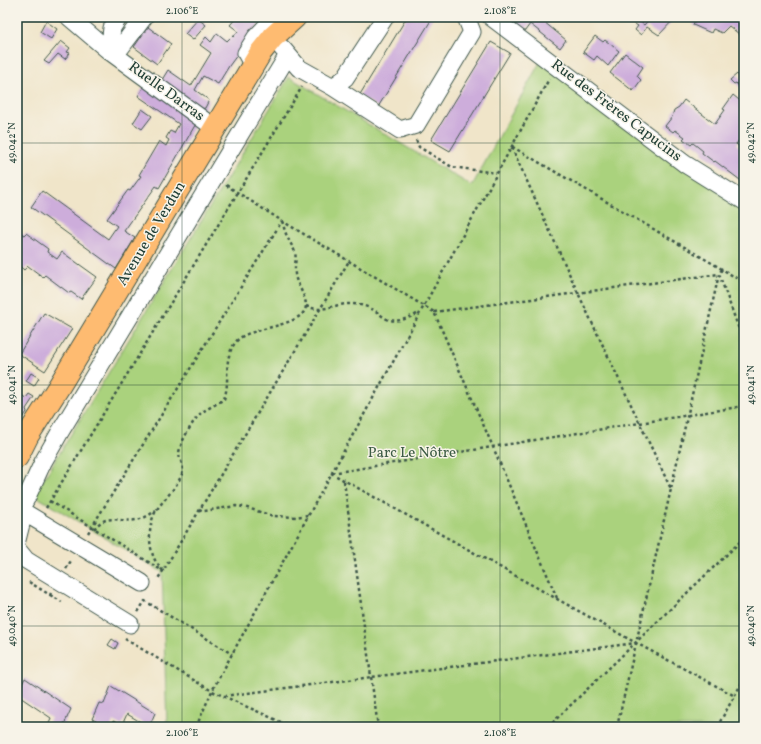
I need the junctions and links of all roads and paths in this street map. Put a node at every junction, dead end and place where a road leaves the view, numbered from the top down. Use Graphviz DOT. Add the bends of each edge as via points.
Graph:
graph roads {
  1 [pos="69,17"];
  2 [pos="119,17"];
  3 [pos="144,17"];
  4 [pos="295,17"];
  5 [pos="385,17"];
  6 [pos="466,17"];
  7 [pos="490,17"];
  8 [pos="274,27"];
  9 [pos="112,53"];
  10 [pos="288,55"];
  11 [pos="556,66"];
  12 [pos="310,74"];
  13 [pos="333,87"];
  14 [pos="409,127"];
  15 [pos="216,129"];
  16 [pos="511,146"];
  17 [pos="496,173"];
  18 [pos="214,176"];
  19 [pos="238,193"];
  20 [pos="744,201"];
  21 [pos="282,221"];
  22 [pos="349,261"];
  23 [pos="722,269"];
  24 [pos="719,274"];
  25 [pos="744,282"];
  26 [pos="578,293"];
  27 [pos="423,305"];
  28 [pos="306,306"];
  29 [pos="320,309"];
  30 [pos="434,312"];
  31 [pos="418,314"];
  32 [pos="744,343"];
  33 [pos="744,406"];
  34 [pos="687,415"];
  35 [pos="641,423"];
  36 [pos="493,447"];
  37 [pos="17,457"];
  38 [pos="331,473"];
  39 [pos="344,480"];
  40 [pos="671,489"];
  41 [pos="50,501"];
  42 [pos="200,509"];
  43 [pos="156,510"];
  44 [pos="25,512"];
  45 [pos="309,514"];
  46 [pos="93,528"];
  47 [pos="87,534"];
  48 [pos="744,538"];
  49 [pos="17,540"];
  50 [pos="17,550"];
  51 [pos="75,554"];
  52 [pos="163,570"];
  53 [pos="62,575"];
  54 [pos="25,579"];
  55 [pos="149,587"];
  56 [pos="54,588"];
  57 [pos="557,598"];
  58 [pos="145,601"];
  59 [pos="130,624"];
  60 [pos="636,643"];
  61 [pos="232,654"];
  62 [pos="371,677"];
  63 [pos="744,679"];
  64 [pos="212,691"];
  65 [pos="224,696"];
  66 [pos="735,696"];
  67 [pos="196,727"];
  68 [pos="292,727"];
  69 [pos="378,727"];
  70 [pos="548,727"];
  71 [pos="617,727"];
  72 [pos="717,727"];
  1 -- 9 [label="street, Ruelle Darras"];
  2 -- 9 [label="street" via="112,28"];
  3 -- 9 [label="street"];
  4 -- 8 [label="main road, Avenue de Verdun"];
  5 -- 13 [label="street" via="345,78"];
  6 -- 14 [label="street" via="472,32 416,125"];
  7 -- 11 [label="street, Rue des Frères Capucins"];
  8 -- 10 [label="street"];
  8 -- 15 [label="main road, Avenue de Verdun"];
  9 -- 15 [label="street, Ruelle Darras"];
  10 -- 12 [label="street" via="299,68"];
  10 -- 18 [label="street"];
  11 -- 16 [label="path"];
  11 -- 20 [label="street, Rue des Frères Capucins" via="685,164"];
  12 -- 13 [label="street"];
  12 -- 19 [label="path"];
  13 -- 14 [label="street" via="400,130"];
  14 -- 17 [label="path" via="419,147 452,167"];
  15 -- 37 [label="main road, Avenue de Verdun" via="28,435"];
  16 -- 17 [label="path"];
  16 -- 23 [label="path"];
  16 -- 26 [label="path"];
  17 -- 27 [label="path"];
  18 -- 19 [label="path"];
  18 -- 44 [label="street" via="43,462 26,499"];
  19 -- 21 [label="path"];
  19 -- 41 [label="path"];
  21 -- 22 [label="path"];
  21 -- 28 [label="path" via="294,251 296,277"];
  21 -- 46 [label="path"];
  22 -- 27 [label="path"];
  22 -- 29 [label="path"];
  23 -- 24 [label="path"];
  23 -- 25 [label="path"];
  24 -- 26 [label="path"];
  24 -- 32 [label="path"];
  24 -- 34 [label="path"];
  26 -- 30 [label="path"];
  26 -- 35 [label="path"];
  27 -- 30 [label="path"];
  27 -- 31 [label="path"];
  28 -- 29 [label="path"];
  28 -- 43 [label="path" via="297,318 246,335 233,345 226,365 227,386 224,399 201,414 193,424 181,445 179,455 183,472"];
  29 -- 31 [label="path" via="355,304 396,321"];
  29 -- 42 [label="path"];
  30 -- 36 [label="path"];
  31 -- 38 [label="path"];
  33 -- 34 [label="path"];
  34 -- 35 [label="path"];
  34 -- 40 [label="path"];
  35 -- 36 [label="path"];
  35 -- 40 [label="path"];
  36 -- 38 [label="path"];
  36 -- 57 [label="path"];
  38 -- 39 [label="path"];
  38 -- 45 [label="path"];
  39 -- 57 [label="path"];
  39 -- 62 [label="path"];
  40 -- 60 [label="path"];
  41 -- 44 [label="path"];
  41 -- 46 [label="path"];
  42 -- 45 [label="path" via="204,511 236,506 273,516 296,517"];
  42 -- 52 [label="path"];
  43 -- 46 [label="path" via="146,517 135,520 103,520"];
  43 -- 52 [label="path" via="151,526 151,548 154,560"];
  44 -- 49 [label="street"];
  44 -- 55 [label="street"];
  45 -- 61 [label="path"];
  46 -- 47 [label="path"];
  46 -- 52 [label="path"];
  48 -- 60 [label="path"];
  50 -- 59 [label="street" via="26,560"];
  51 -- 53 [label="path"];
  52 -- 55 [label="path"];
  54 -- 56 [label="path" via="50,595"];
  55 -- 58 [label="path"];
  57 -- 60 [label="path"];
  58 -- 59 [label="path"];
  58 -- 61 [label="path"];
  59 -- 64 [label="path" via="122,637"];
  60 -- 62 [label="path"];
  60 -- 66 [label="path"];
  60 -- 70 [label="path"];
  60 -- 71 [label="path"];
  61 -- 64 [label="path"];
  62 -- 65 [label="path"];
  62 -- 69 [label="path"];
  63 -- 66 [label="path"];
  64 -- 65 [label="path"];
  64 -- 67 [label="path"];
  65 -- 68 [label="path"];
  66 -- 72 [label="path"];
}
